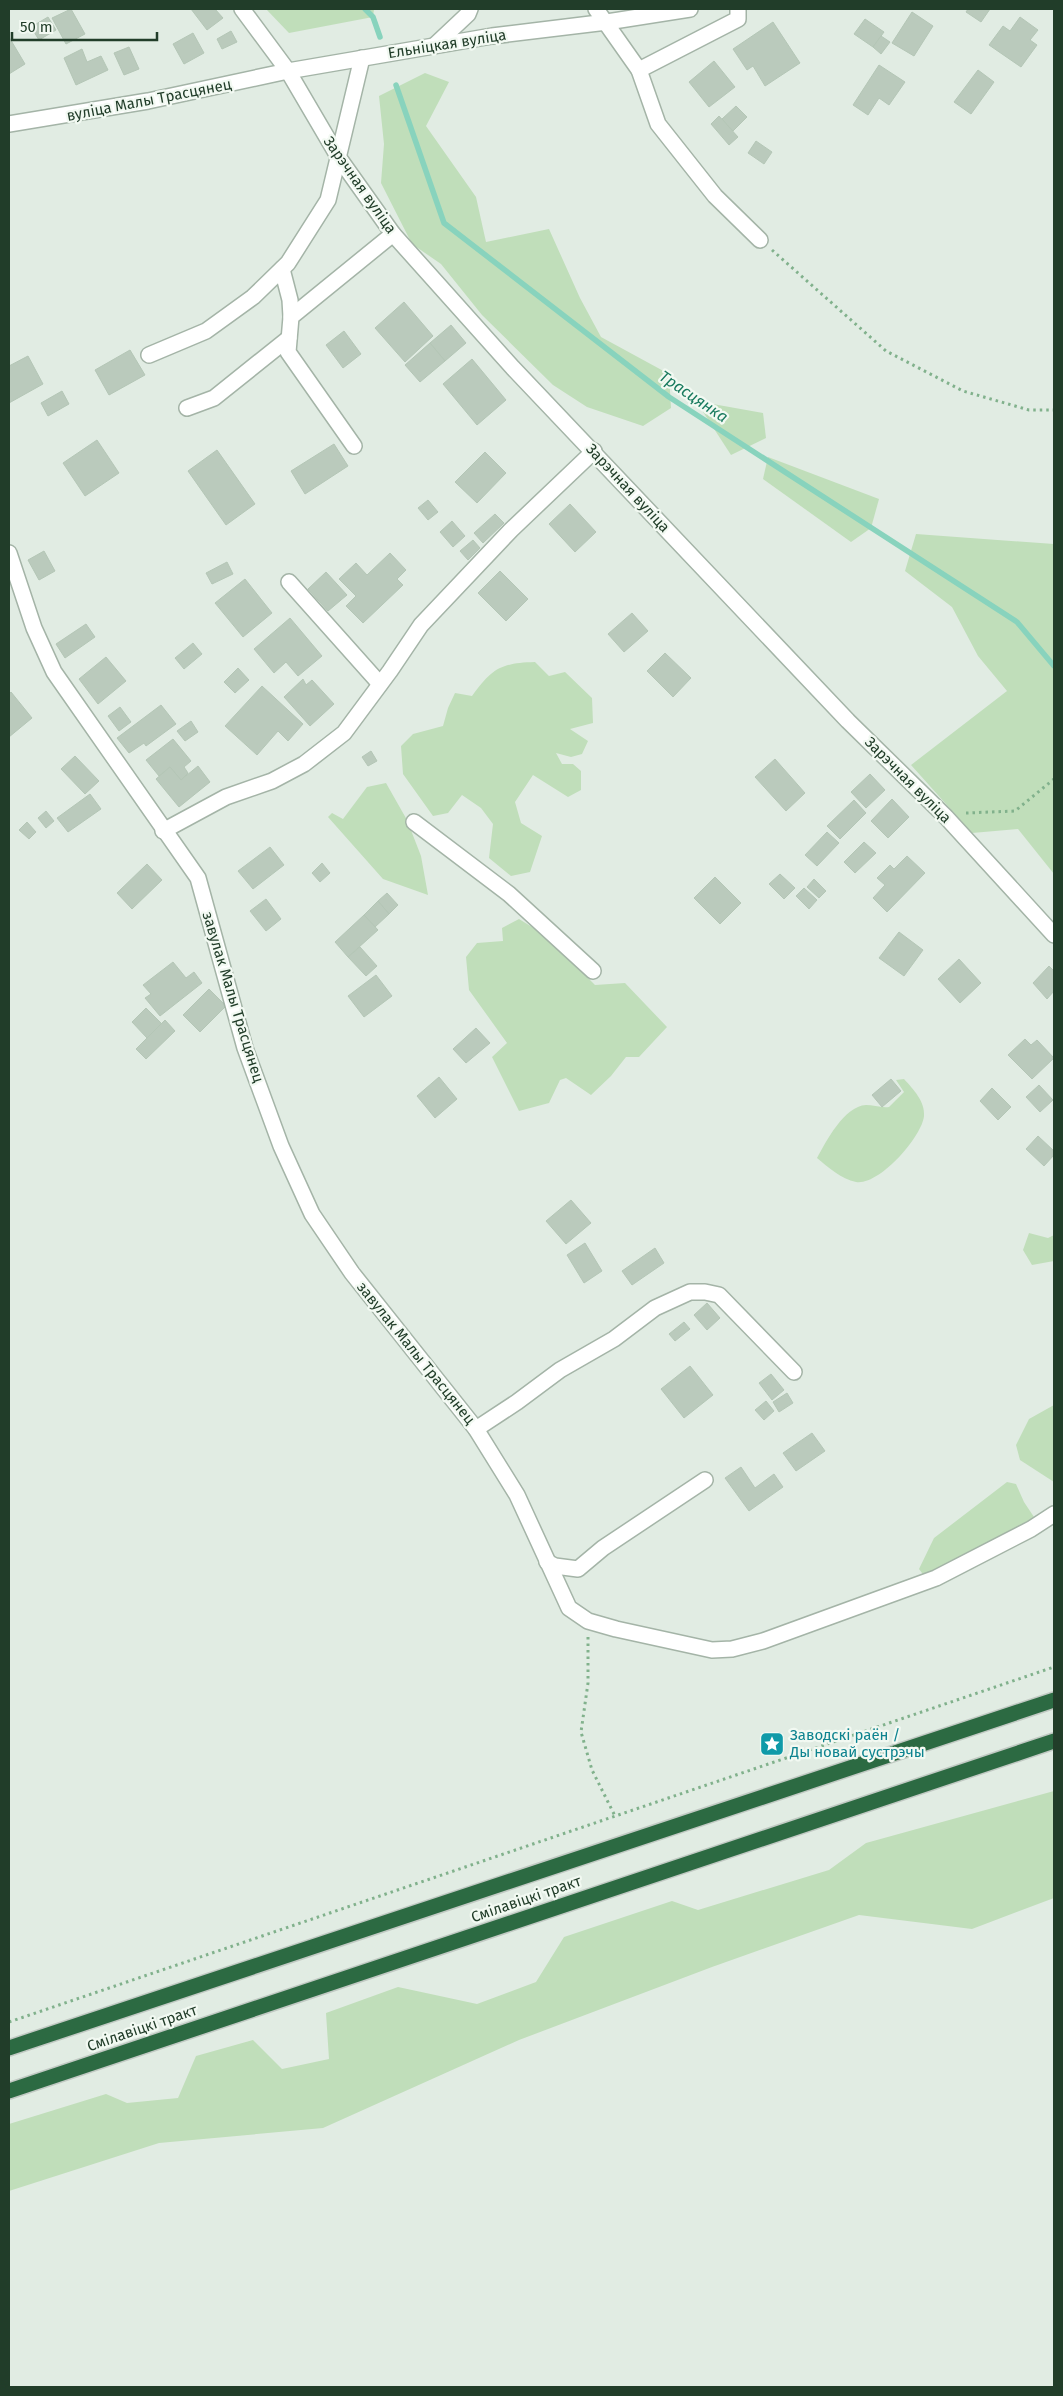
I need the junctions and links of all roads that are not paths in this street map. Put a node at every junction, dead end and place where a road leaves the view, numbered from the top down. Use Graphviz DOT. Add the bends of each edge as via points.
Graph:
graph roads {
  1 [pos="242,9"];
  2 [pos="470,9"];
  3 [pos="596,9"];
  4 [pos="690,9"];
  5 [pos="738,9"];
  6 [pos="607,22"];
  7 [pos="434,46"];
  8 [pos="362,58"];
  9 [pos="639,70"];
  10 [pos="288,71"];
  11 [pos="10,126"];
  12 [pos="339,158"];
  13 [pos="393,234"];
  14 [pos="760,240"];
  15 [pos="282,269"];
  16 [pos="291,317"];
  17 [pos="289,338"];
  18 [pos="149,355"];
  19 [pos="187,408"];
  20 [pos="354,446"];
  21 [pos="594,450"];
  22 [pos="9,553"];
  23 [pos="289,582"];
  24 [pos="380,684"];
  25 [pos="414,822"];
  26 [pos="163,831"];
  27 [pos="1054,935"];
  28 [pos="592,972"];
  29 [pos="794,1372"];
  30 [pos="476,1429"];
  31 [pos="705,1480"];
  32 [pos="1054,1514"];
  33 [pos="547,1562"];
  34 [pos="1054,1700"];
  35 [pos="1054,1741"];
  36 [pos="9,2048"];
  37 [pos="9,2091"];
  1 -- 10 [label="street, Зарэчная вуліца"];
  2 -- 7 [label="street"];
  3 -- 6 [label="street"];
  4 -- 6 [label="street, Ельніцкая вуліца"];
  5 -- 9 [label="street" via="738,20"];
  6 -- 7 [label="street, Ельніцкая вуліца"];
  6 -- 9 [label="street"];
  7 -- 8 [label="street, Ельніцкая вуліца"];
  8 -- 10 [label="street, Ельніцкая вуліца"];
  8 -- 12 [label="street"];
  9 -- 14 [label="street" via="658,124 715,196"];
  10 -- 11 [label="street, вуліца Малы Трасцянец"];
  10 -- 12 [label="street, Зарэчная вуліца"];
  12 -- 13 [label="street, Зарэчная вуліца"];
  12 -- 15 [label="street" via="328,200"];
  13 -- 16 [label="street"];
  13 -- 21 [label="street, Зарэчная вуліца" via="514,368"];
  15 -- 16 [label="street"];
  15 -- 18 [label="street" via="254,297 206,331"];
  16 -- 17 [label="street"];
  17 -- 19 [label="street" via="214,398"];
  17 -- 20 [label="street" via="288,352"];
  21 -- 24 [label="street" via="511,530 421,625"];
  21 -- 27 [label="street, Зарэчная вуліца" via="848,721 946,817"];
  22 -- 26 [label="street, завулак Малы Трасцянец" via="34,628 54,672"];
  23 -- 24 [label="street"];
  24 -- 26 [label="street" via="344,732 304,764 272,781 226,797"];
  25 -- 28 [label="street" via="509,894"];
  26 -- 30 [label="street, завулак Малы Трасцянец" via="198,878 245,1048 281,1146 312,1214 352,1273"];
  29 -- 30 [label="street" via="719,1295 690,1292 656,1308"];
  30 -- 33 [label="street, завулак Малы Трасцянец" via="517,1495"];
  31 -- 33 [label="street" via="602,1548 578,1569"];
  32 -- 33 [label="street, завулак Малы Трасцянец" via="1032,1529 936,1578 763,1641 732,1649 712,1650 588,1621 569,1608"];
  34 -- 36 [label="highway, Смілавіцкі тракт"];
  35 -- 37 [label="highway, Смілавіцкі тракт"];
}
